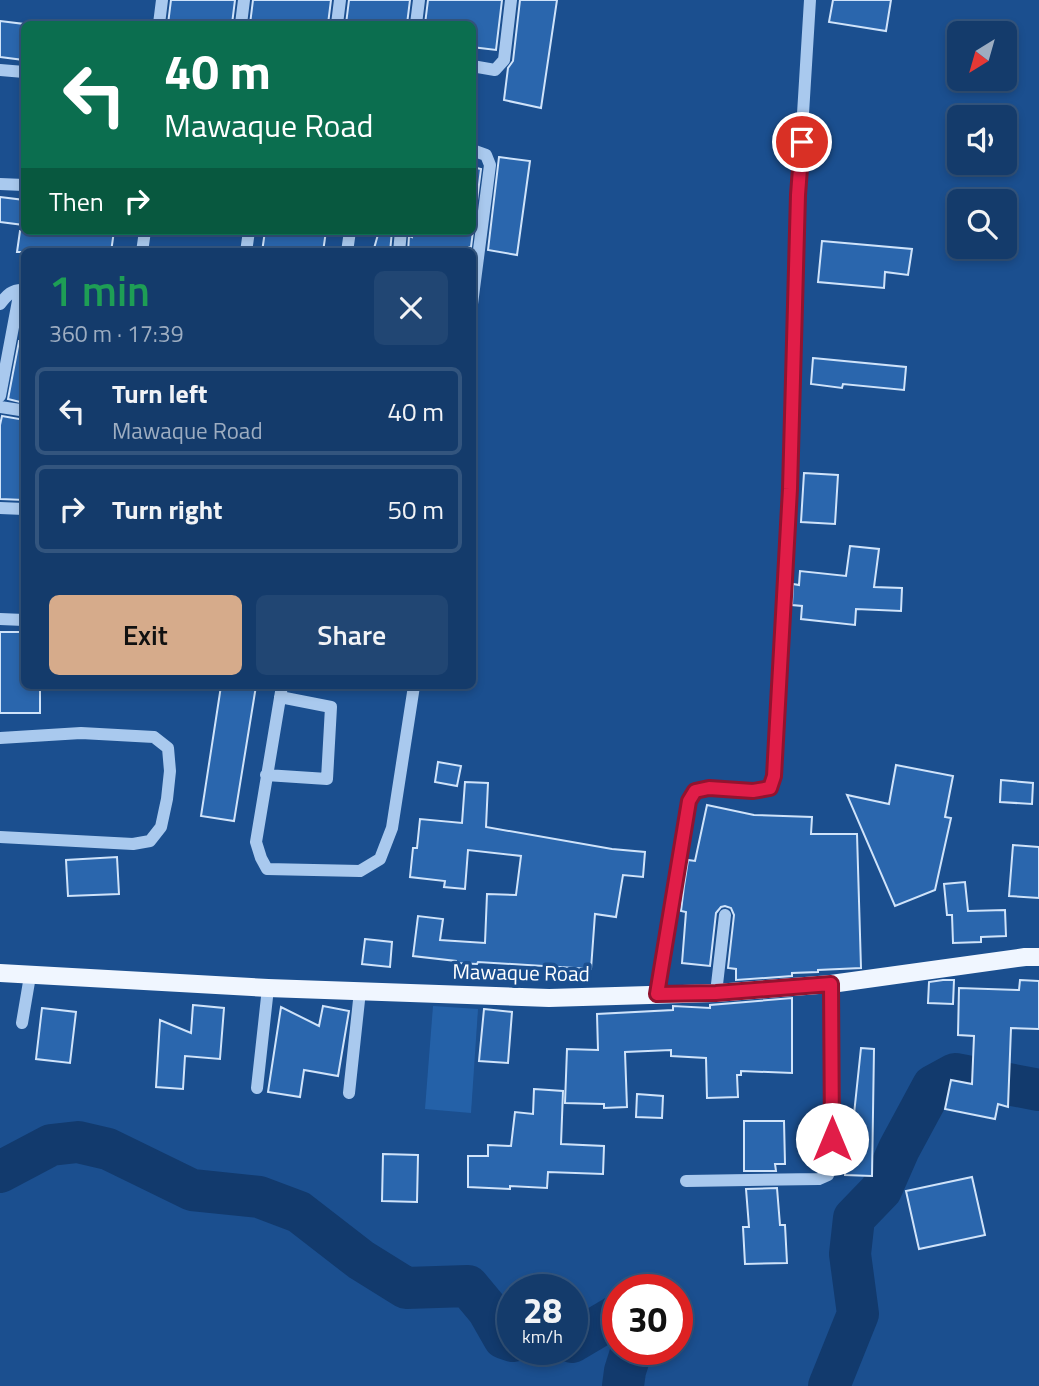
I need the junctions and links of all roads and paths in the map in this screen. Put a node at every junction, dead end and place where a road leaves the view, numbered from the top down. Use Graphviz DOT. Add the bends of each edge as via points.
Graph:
graph roads {
  1 [pos="162,0"];
  2 [pos="244,0"];
  3 [pos="340,0"];
  4 [pos="419,0"];
  5 [pos="511,0"];
  6 [pos="810,0"];
  7 [pos="159,21"];
  8 [pos="241,21"];
  9 [pos="337,21"];
  10 [pos="416,21"];
  11 [pos="476,67"];
  12 [pos="0,70"];
  13 [pos="21,72"];
  14 [pos="476,151"];
  15 [pos="0,184"];
  16 [pos="21,185"];
  17 [pos="476,273"];
  18 [pos="21,290"];
  19 [pos="21,295"];
  20 [pos="0,304"];
  21 [pos="0,396"];
  22 [pos="0,407"];
  23 [pos="20,410"];
  24 [pos="0,508"];
  25 [pos="21,509"];
  26 [pos="0,619"];
  27 [pos="21,620"];
  28 [pos="414,689"];
  29 [pos="281,691"];
  30 [pos="0,738"];
  31 [pos="266,775"];
  32 [pos="0,837"];
  33 [pos="725,915"];
  34 [pos="1039,957"];
  35 [pos="0,973"];
  36 [pos="30,975"];
  37 [pos="831,984"];
  38 [pos="268,988"];
  39 [pos="360,991"];
  40 [pos="716,993"];
  41 [pos="657,994"];
  42 [pos="22,1023"];
  43 [pos="257,1088"];
  44 [pos="349,1093"];
  45 [pos="686,1181"];
  1 -- 7 [label="street"];
  2 -- 8 [label="street"];
  3 -- 9 [label="street"];
  4 -- 10 [label="street"];
  5 -- 11 [label="street" via="505,60 495,71"];
  6 -- 41 [label="street" via="774,776 770,788 709,788 695,791 689,801"];
  12 -- 13 [label="street"];
  14 -- 17 [label="street" via="486,155 490,165"];
  15 -- 16 [label="street"];
  18 -- 20 [label="street"];
  19 -- 21 [label="street"];
  22 -- 23 [label="street"];
  24 -- 25 [label="street"];
  26 -- 27 [label="street"];
  28 -- 31 [label="street" via="392,828 380,859 360,871 267,869 256,842"];
  29 -- 31 [label="street"];
  29 -- 31 [label="street" via="331,708 327,779"];
  30 -- 32 [label="street" via="81,733 154,737 168,747 170,771 161,827 150,841"];
  33 -- 40 [label="street"];
  34 -- 37 [label="main road, Mawaque Road"];
  35 -- 36 [label="main road, Mawaque Road"];
  36 -- 38 [label="main road, Mawaque Road"];
  36 -- 42 [label="street"];
  37 -- 40 [label="main road, Mawaque Road"];
  37 -- 45 [label="street" via="832,1165 828,1175 819,1179"];
  38 -- 39 [label="main road, Mawaque Road"];
  38 -- 43 [label="street"];
  39 -- 41 [label="main road, Mawaque Road" via="550,998"];
  39 -- 44 [label="street"];
  40 -- 41 [label="main road, Mawaque Road"];
}
